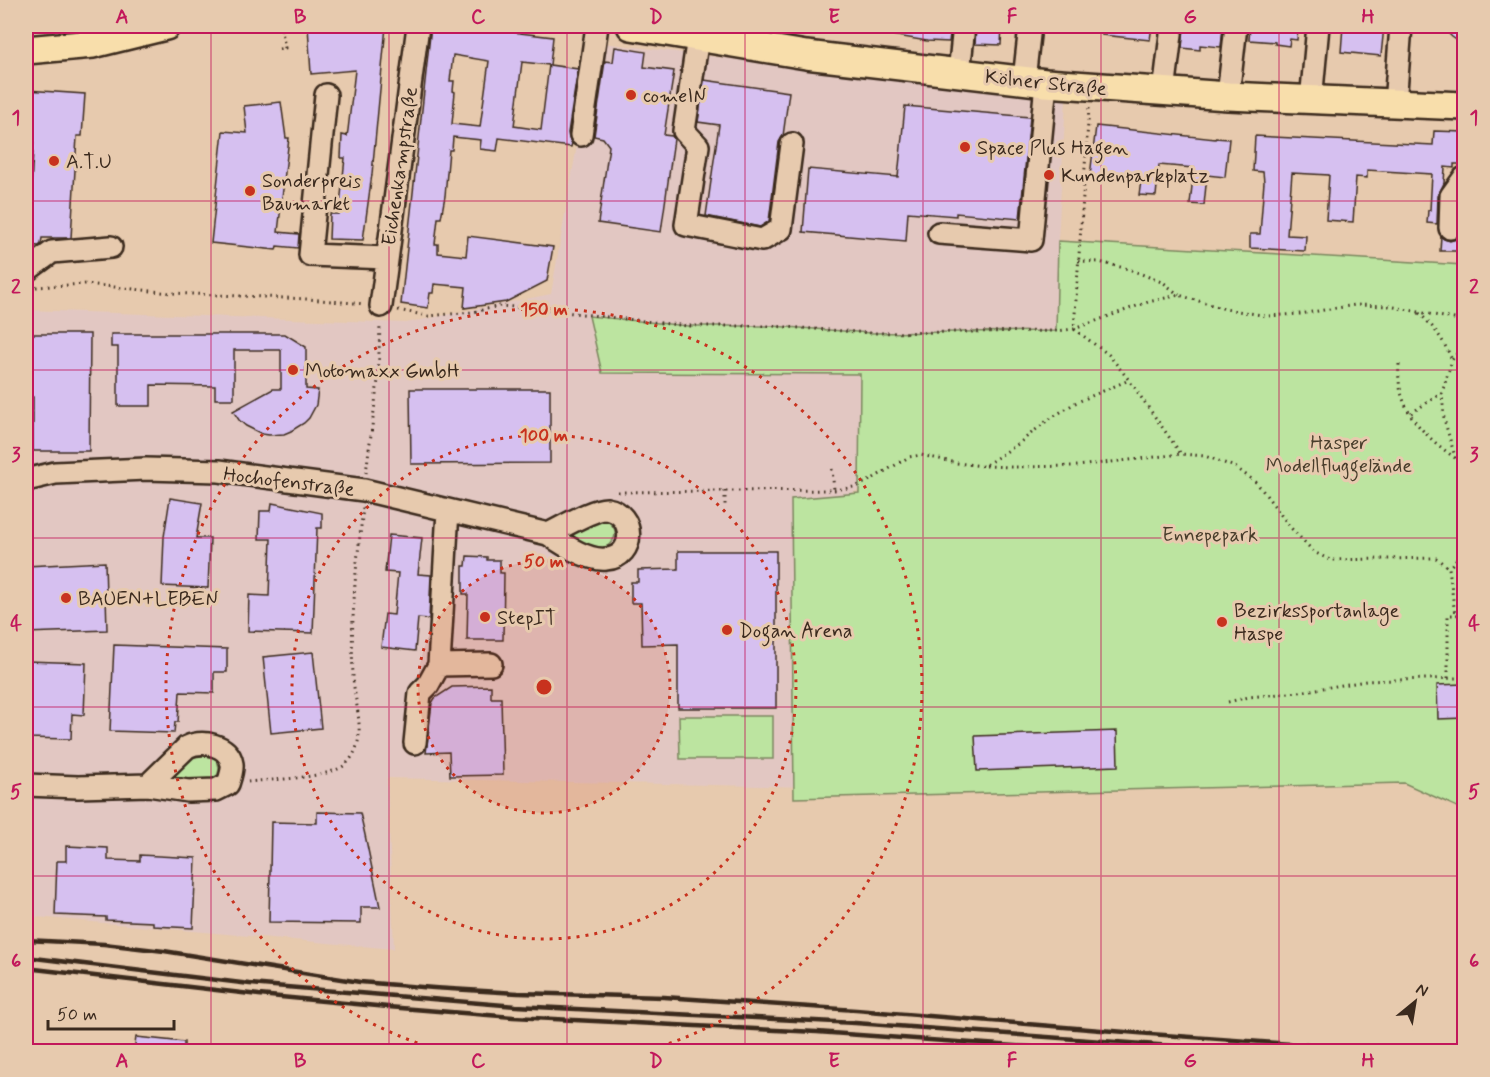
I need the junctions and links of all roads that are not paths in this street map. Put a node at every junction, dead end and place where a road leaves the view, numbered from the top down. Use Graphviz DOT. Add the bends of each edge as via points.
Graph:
graph roads {
  1 [pos="166,26"];
  2 [pos="418,26"];
  3 [pos="597,26"];
  4 [pos="631,26"];
  5 [pos="964,26"];
  6 [pos="1030,26"];
  7 [pos="1172,26"];
  8 [pos="1236,26"];
  9 [pos="1318,26"];
  10 [pos="1401,26"];
  11 [pos="698,37"];
  12 [pos="32,47"];
  13 [pos="959,74"];
  14 [pos="1035,82"];
  15 [pos="1164,92"];
  16 [pos="326,95"];
  17 [pos="1228,96"];
  18 [pos="1311,101"];
  19 [pos="1395,104"];
  20 [pos="1464,106"];
  21 [pos="581,135"];
  22 [pos="792,144"];
  23 [pos="1464,177"];
  24 [pos="1450,228"];
  25 [pos="939,233"];
  26 [pos="111,247"];
  27 [pos="387,258"];
  28 [pos="31,279"];
  29 [pos="381,306"];
  30 [pos="26,480"];
  31 [pos="448,510"];
  32 [pos="548,534"];
  33 [pos="491,664"];
  34 [pos="439,665"];
  35 [pos="415,743"];
  36 [pos="26,785"];
  37 [pos="148,785"];
  1 -- 12 [label="main road" via="93,44"];
  2 -- 27 [label="street, Eichenkampstraße"];
  3 -- 21 [label="street"];
  4 -- 11 [label="main road, Kölner Straße"];
  5 -- 13 [label="street"];
  6 -- 14 [label="street"];
  7 -- 15 [label="street"];
  8 -- 17 [label="street"];
  9 -- 18 [label="street"];
  10 -- 19 [label="street"];
  11 -- 13 [label="main road, Kölner Straße"];
  11 -- 22 [label="street" via="684,131 698,146 686,225 762,240 781,229"];
  13 -- 14 [label="main road, Kölner Straße"];
  14 -- 15 [label="main road, Kölner Straße"];
  14 -- 25 [label="street" via="1031,240"];
  15 -- 17 [label="main road, Kölner Straße"];
  16 -- 27 [label="street" via="310,255"];
  17 -- 18 [label="main road, Kölner Straße"];
  18 -- 19 [label="main road, Kölner Straße"];
  19 -- 20 [label="main road, Kölner Straße"];
  23 -- 24 [label="street" via="1451,196"];
  26 -- 28 [label="street" via="52,252"];
  27 -- 29 [label="street, Eichenkampstraße"];
  30 -- 31 [label="street, Hochofenstraße" via="56,473 219,471 365,484"];
  31 -- 32 [label="street, Hochofenstraße"];
  31 -- 34 [label="street"];
  33 -- 34 [label="street"];
  34 -- 35 [label="street" via="420,693"];
  36 -- 37 [label="street"];
  37 -- 37 [label="street" via="188,791 216,790 228,784 232,764 229,756 215,745 195,743"];
}
